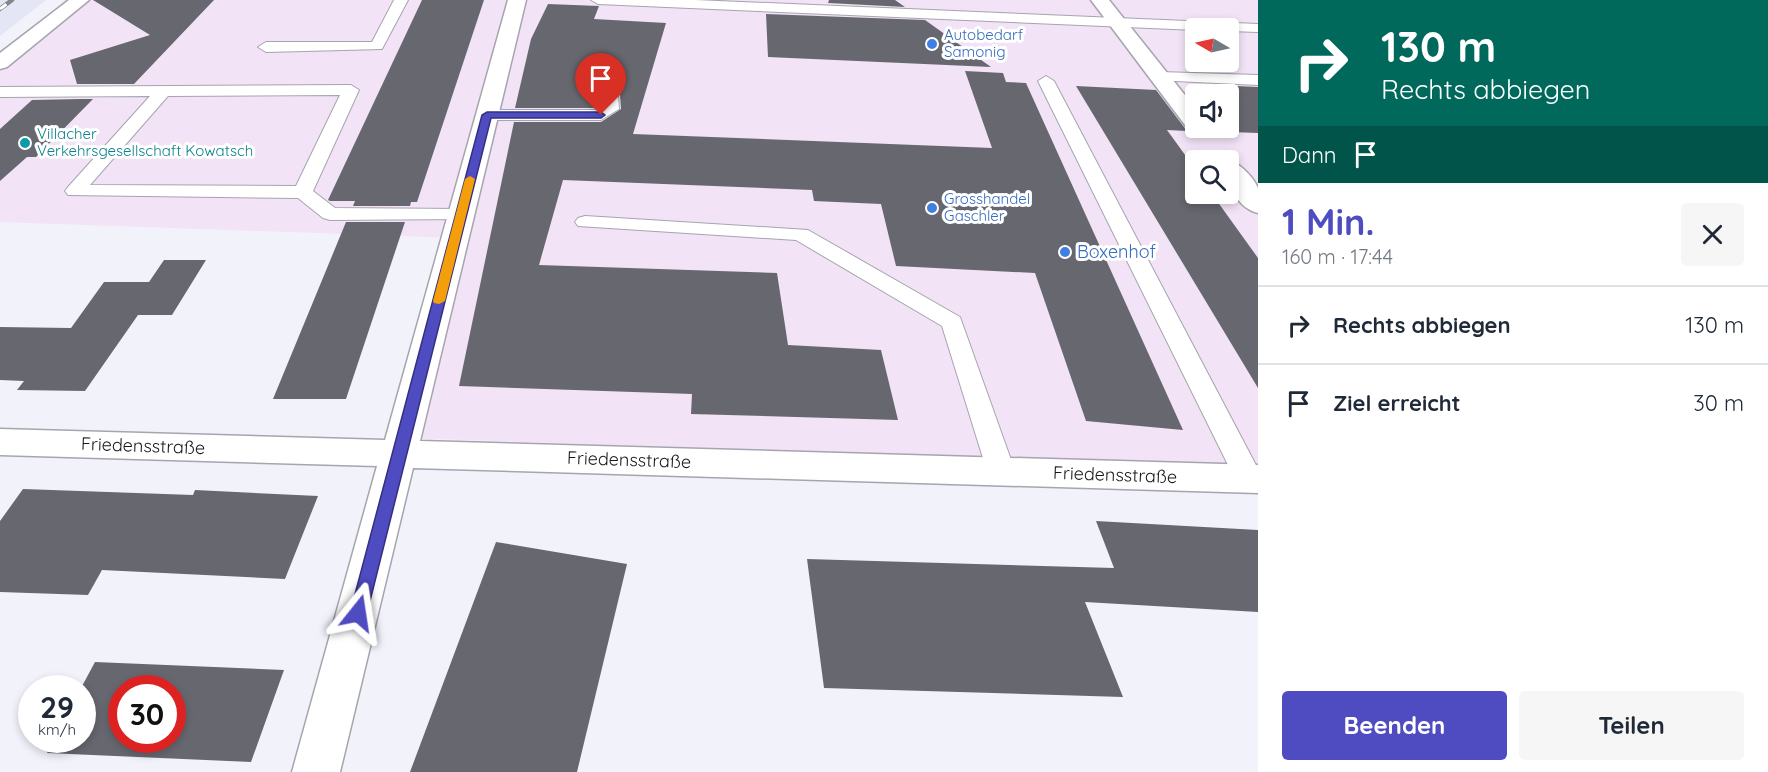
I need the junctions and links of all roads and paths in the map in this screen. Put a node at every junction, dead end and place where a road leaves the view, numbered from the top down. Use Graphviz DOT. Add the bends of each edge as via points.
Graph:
graph roads {
  1 [pos="80,0"];
  2 [pos="400,0"];
  3 [pos="516,0"];
  4 [pos="598,0"];
  5 [pos="1100,0"];
  6 [pos="1118,23"];
  7 [pos="1258,28"];
  8 [pos="266,46"];
  9 [pos="0,63"];
  10 [pos="1160,77"];
  11 [pos="1258,80"];
  12 [pos="1046,81"];
  13 [pos="163,91"];
  14 [pos="0,92"];
  15 [pos="610,94"];
  16 [pos="1185,110"];
  17 [pos="487,115"];
  18 [pos="1239,180"];
  19 [pos="303,192"];
  20 [pos="1258,205"];
  21 [pos="461,215"];
  22 [pos="585,222"];
  23 [pos="0,442"];
  24 [pos="401,454"];
  25 [pos="1001,471"];
  26 [pos="1253,479"];
  27 [pos="316,772"];
  1 -- 9 [label="street"];
  2 -- 8 [label="lane" via="377,46"];
  3 -- 17 [label="street"];
  4 -- 6 [label="lane"];
  5 -- 6 [label="street"];
  6 -- 7 [label="lane"];
  6 -- 10 [label="street"];
  10 -- 11 [label="lane"];
  10 -- 16 [label="street"];
  12 -- 26 [label="lane"];
  13 -- 14 [label="lane"];
  13 -- 19 [label="lane" via="351,90"];
  13 -- 19 [label="lane" via="75,191"];
  15 -- 17 [label="lane" via="611,109 601,115"];
  17 -- 21 [label="street"];
  18 -- 20 [label="street"];
  19 -- 21 [label="lane" via="330,214"];
  21 -- 24 [label="street"];
  22 -- 25 [label="lane" via="801,234 952,322"];
  23 -- 24 [label="street, Friedensstraße"];
  24 -- 25 [label="street, Friedensstraße"];
  24 -- 27 [label="street"];
  25 -- 26 [label="street, Friedensstraße"];
}
